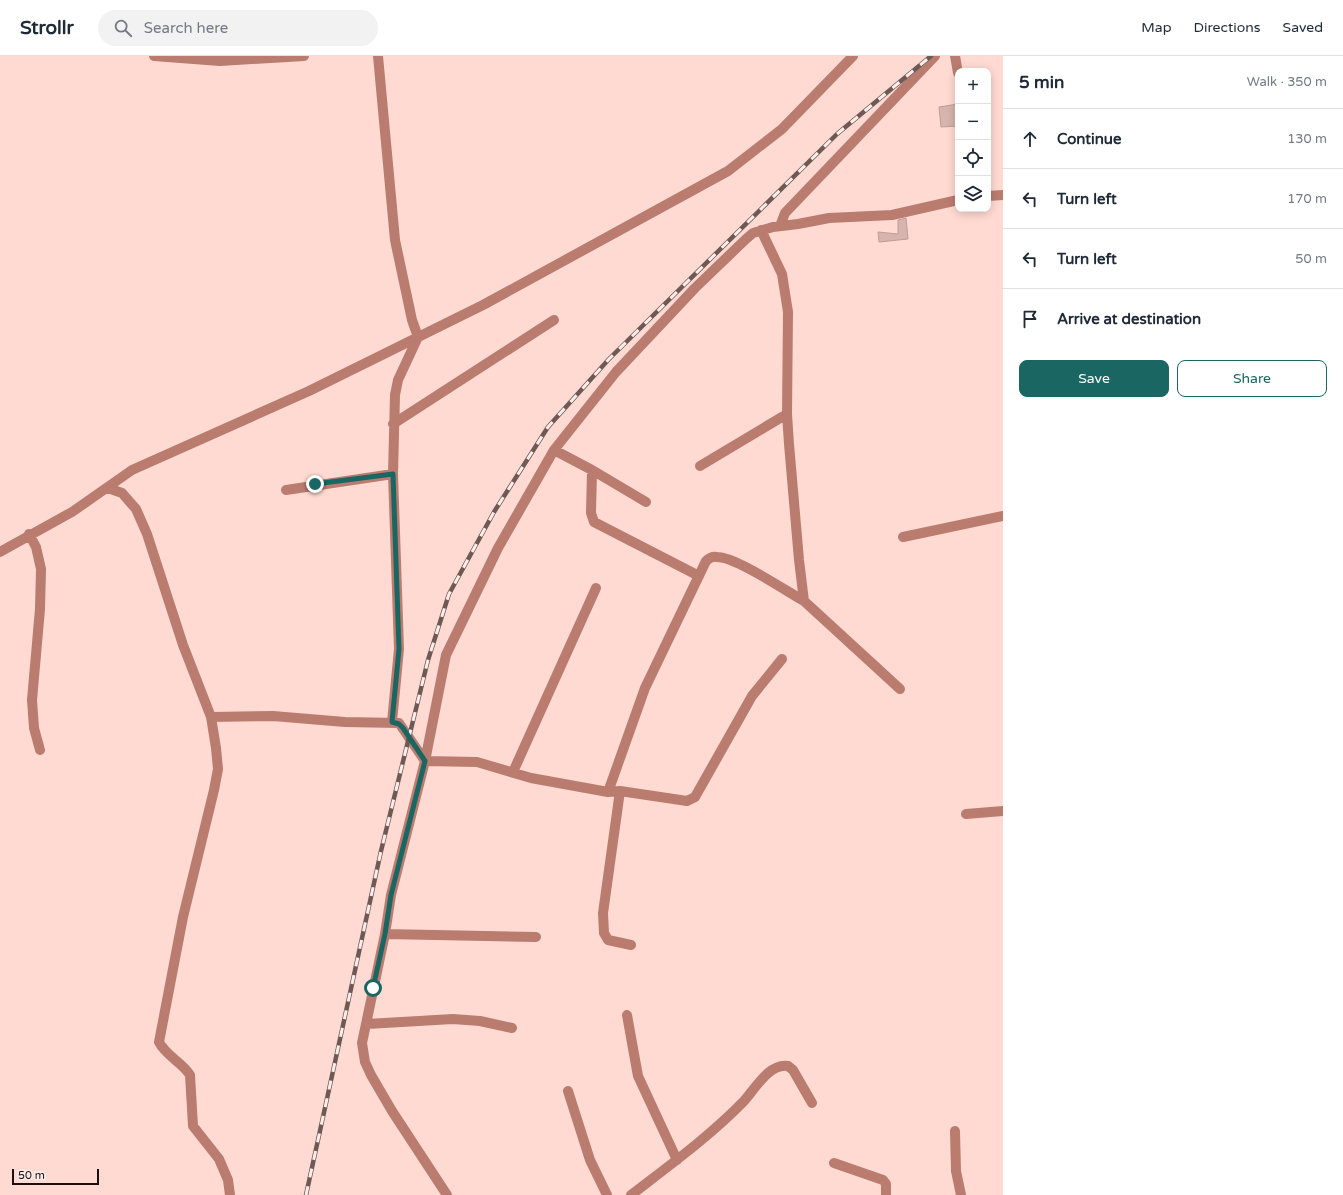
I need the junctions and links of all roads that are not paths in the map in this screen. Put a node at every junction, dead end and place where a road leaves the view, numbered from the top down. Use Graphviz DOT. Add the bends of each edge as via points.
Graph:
graph roads {
  1 [pos="154,56"];
  2 [pos="304,56"];
  3 [pos="378,56"];
  4 [pos="853,56"];
  5 [pos="935,56"];
  6 [pos="955,56"];
  7 [pos="957,68"];
  8 [pos="1003,195"];
  9 [pos="991,196"];
  10 [pos="955,201"];
  11 [pos="780,226"];
  12 [pos="761,230"];
  13 [pos="554,320"];
  14 [pos="418,337"];
  15 [pos="787,414"];
  16 [pos="393,424"];
  17 [pos="554,450"];
  18 [pos="700,466"];
  19 [pos="592,470"];
  20 [pos="393,474"];
  21 [pos="108,488"];
  22 [pos="286,490"];
  23 [pos="646,502"];
  24 [pos="1003,516"];
  25 [pos="29,534"];
  26 [pos="903,537"];
  27 [pos="0,552"];
  28 [pos="699,576"];
  29 [pos="596,588"];
  30 [pos="804,602"];
  31 [pos="782,659"];
  32 [pos="900,689"];
  33 [pos="211,717"];
  34 [pos="392,722"];
  35 [pos="40,750"];
  36 [pos="425,761"];
  37 [pos="513,772"];
  38 [pos="608,792"];
  39 [pos="620,792"];
  40 [pos="1003,810"];
  41 [pos="966,814"];
  42 [pos="385,934"];
  43 [pos="536,938"];
  44 [pos="631,946"];
  45 [pos="627,1015"];
  46 [pos="367,1024"];
  47 [pos="512,1028"];
  48 [pos="568,1091"];
  49 [pos="812,1103"];
  50 [pos="955,1130"];
  51 [pos="677,1160"];
  52 [pos="834,1163"];
  53 [pos="230,1195"];
  54 [pos="446,1195"];
  55 [pos="607,1195"];
  56 [pos="631,1195"];
  57 [pos="886,1195"];
  58 [pos="961,1195"];
  1 -- 2 [label="street" via="220,61"];
  3 -- 14 [label="street" via="396,240 412,320"];
  4 -- 14 [label="street" via="782,128 728,171"];
  5 -- 11 [label="street" via="786,213"];
  6 -- 7 [label="street"];
  8 -- 9 [label="street"];
  10 -- 11 [label="street" via="892,216 829,218"];
  11 -- 12 [label="street"];
  12 -- 15 [label="street" via="782,274 786,292"];
  12 -- 17 [label="street" via="753,233 729,254 616,372"];
  13 -- 16 [label="street"];
  14 -- 16 [label="street" via="398,380 394,395"];
  14 -- 21 [label="street" via="309,391 132,470"];
  15 -- 18 [label="street"];
  15 -- 30 [label="street"];
  16 -- 20 [label="street"];
  17 -- 19 [label="street"];
  17 -- 36 [label="street" via="487,569 446,655"];
  19 -- 23 [label="street"];
  19 -- 28 [label="street" via="591,513 594,522"];
  20 -- 22 [label="street"];
  20 -- 34 [label="street" via="399,649"];
  21 -- 25 [label="street" via="72,512"];
  21 -- 33 [label="street" via="122,493 136,509"];
  24 -- 26 [label="street"];
  25 -- 27 [label="street"];
  25 -- 35 [label="street" via="38,552 41,569 32,700 34,728"];
  28 -- 30 [label="street" via="706,561 720,557 757,574"];
  28 -- 38 [label="street" via="645,688"];
  29 -- 37 [label="street"];
  30 -- 32 [label="street"];
  31 -- 39 [label="street" via="752,696 692,800"];
  33 -- 34 [label="street" via="273,716 345,722"];
  33 -- 53 [label="street" via="218,769 182,917 159,1042 190,1075 193,1126 219,1159 228,1180"];
  34 -- 36 [label="street" via="403,728"];
  36 -- 37 [label="street" via="477,762"];
  36 -- 42 [label="street" via="391,895"];
  37 -- 38 [label="street" via="531,778"];
  38 -- 39 [label="street"];
  39 -- 44 [label="street" via="603,913 604,933 608,940"];
  40 -- 41 [label="street"];
  42 -- 43 [label="street"];
  42 -- 46 [label="street"];
  45 -- 51 [label="street" via="638,1076"];
  46 -- 47 [label="street" via="454,1019 480,1021"];
  46 -- 54 [label="street" via="362,1043 365,1062 392,1111"];
  48 -- 55 [label="street" via="590,1160"];
  49 -- 51 [label="street" via="792,1070 788,1066 776,1067 729,1116"];
  50 -- 58 [label="street" via="956,1172"];
  51 -- 56 [label="street"];
  52 -- 57 [label="street" via="883,1180 886,1184"];
}
